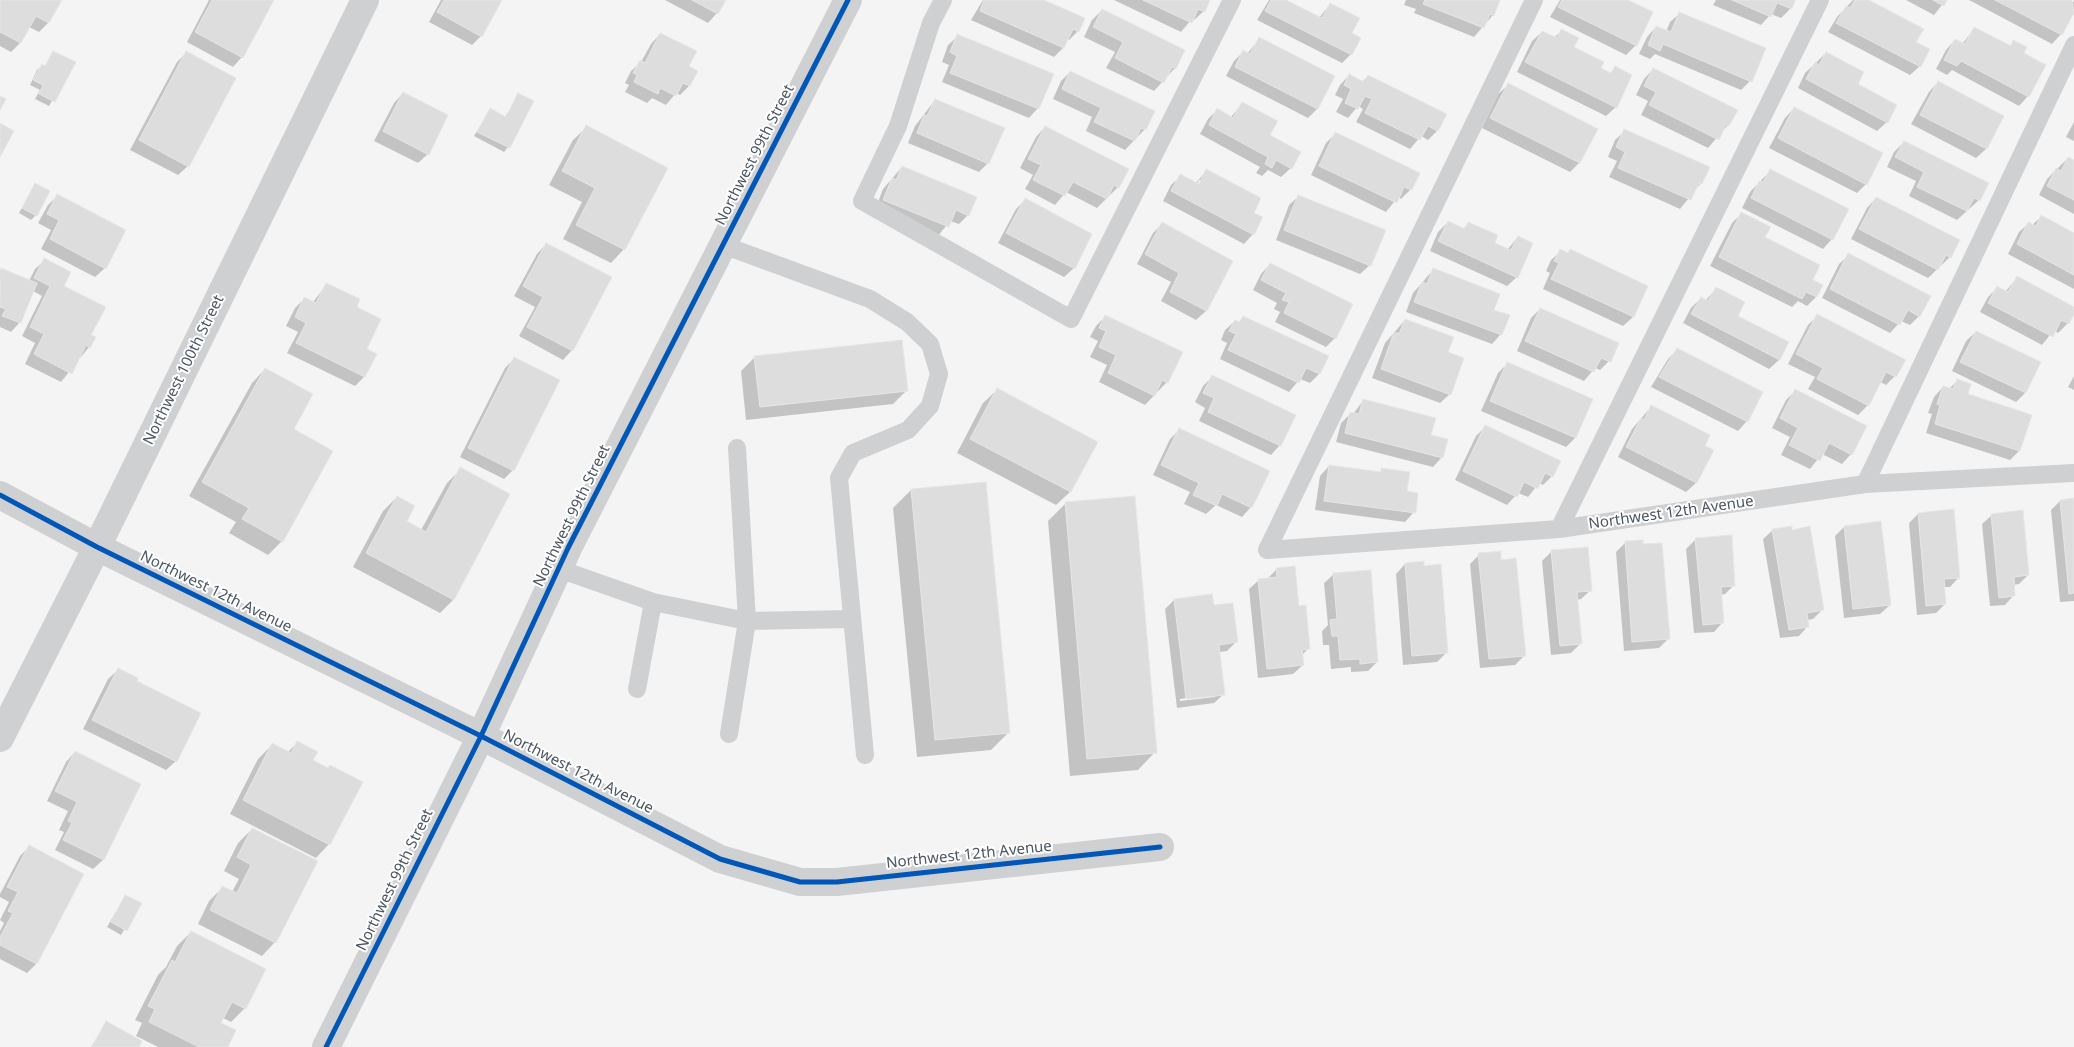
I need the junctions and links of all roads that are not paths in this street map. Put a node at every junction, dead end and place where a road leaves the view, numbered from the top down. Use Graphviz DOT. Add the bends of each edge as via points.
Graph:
graph roads {
  1 [pos="366,0"];
  2 [pos="848,0"];
  3 [pos="942,0"];
  4 [pos="1232,0"];
  5 [pos="1534,0"];
  6 [pos="1820,0"];
  7 [pos="2074,45"];
  8 [pos="723,245"];
  9 [pos="737,448"];
  10 [pos="2074,473"];
  11 [pos="1865,484"];
  12 [pos="0,495"];
  13 [pos="1559,529"];
  14 [pos="97,547"];
  15 [pos="559,569"];
  16 [pos="653,602"];
  17 [pos="851,619"];
  18 [pos="747,621"];
  19 [pos="637,689"];
  20 [pos="729,734"];
  21 [pos="481,736"];
  22 [pos="0,738"];
  23 [pos="865,755"];
  24 [pos="1160,847"];
  25 [pos="326,1047"];
  1 -- 14 [label="street, Northwest 100th Street"];
  2 -- 8 [label="street, Northwest 99th Street"];
  3 -- 4 [label="lane" via="931,23 898,126 862,201 1071,319"];
  5 -- 13 [label="lane, Northwest 12th Avenue" via="1267,550"];
  6 -- 13 [label="lane"];
  7 -- 11 [label="lane"];
  8 -- 15 [label="street, Northwest 99th Street"];
  8 -- 17 [label="lane" via="870,299 907,322 930,344 939,374 930,406 908,430 853,453 839,478"];
  9 -- 18 [label="lane"];
  10 -- 11 [label="lane, Northwest 12th Avenue"];
  11 -- 13 [label="lane, Northwest 12th Avenue"];
  12 -- 14 [label="street, Northwest 12th Avenue"];
  14 -- 21 [label="street, Northwest 12th Avenue"];
  14 -- 22 [label="street, Northwest 100th Street"];
  15 -- 16 [label="lane"];
  15 -- 21 [label="street, Northwest 99th Street"];
  16 -- 18 [label="lane"];
  16 -- 19 [label="lane"];
  17 -- 18 [label="lane"];
  17 -- 23 [label="lane"];
  18 -- 20 [label="lane"];
  21 -- 24 [label="street, Northwest 12th Avenue" via="720,859 800,882 837,882"];
  21 -- 25 [label="street, Northwest 99th Street"];
}
